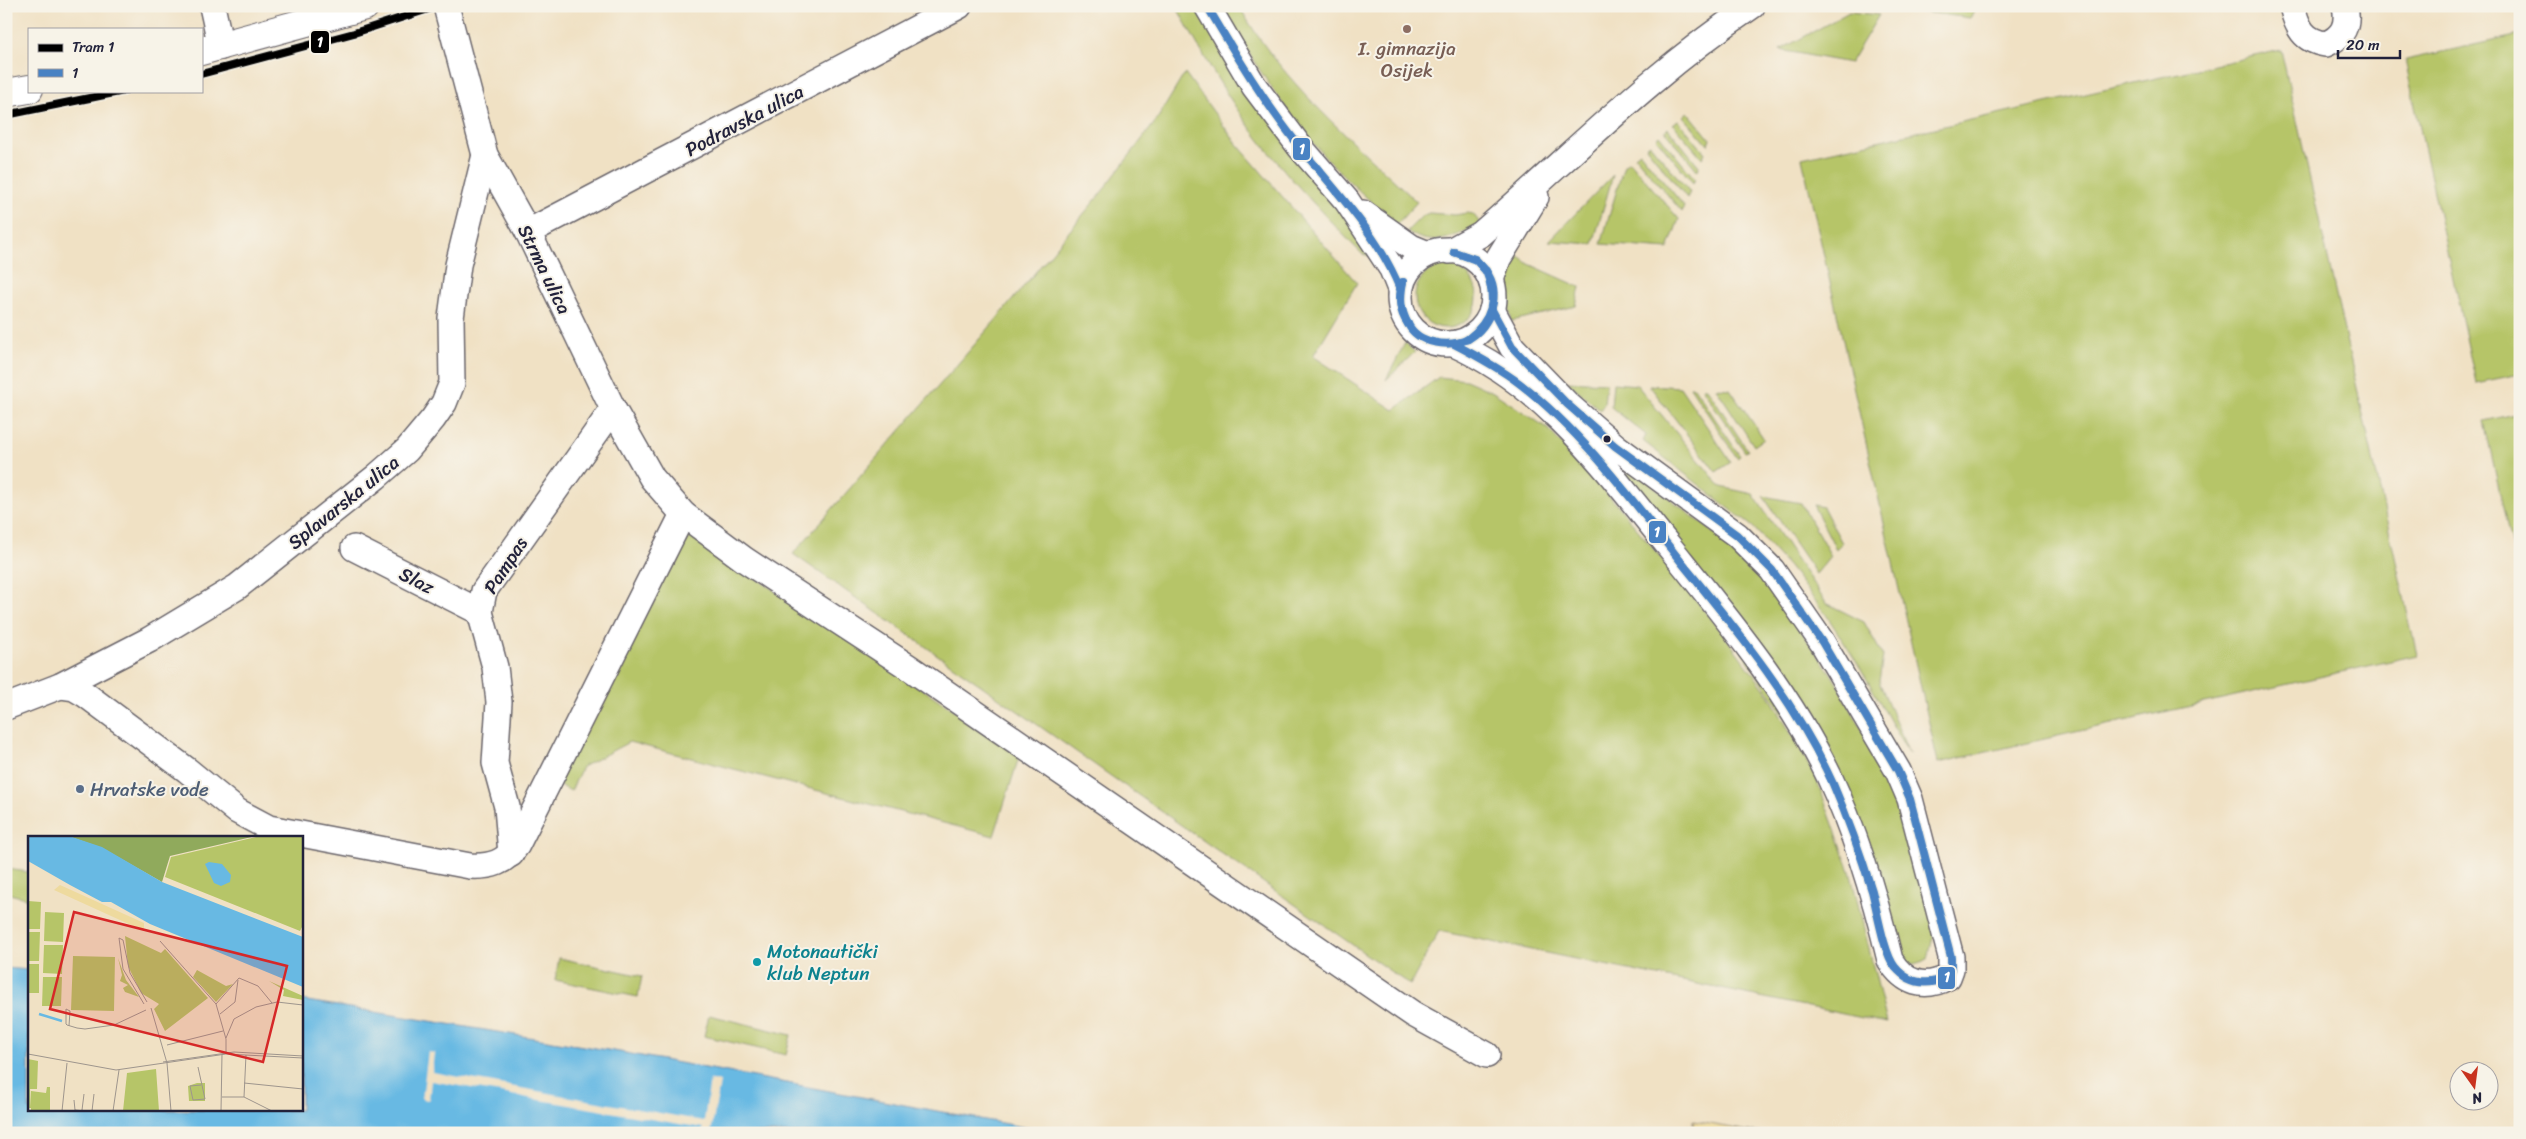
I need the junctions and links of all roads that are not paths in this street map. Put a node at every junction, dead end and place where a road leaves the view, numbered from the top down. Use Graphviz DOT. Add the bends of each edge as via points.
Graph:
graph roads {
  1 [pos="212,6"];
  2 [pos="365,6"];
  3 [pos="446,6"];
  4 [pos="959,6"];
  5 [pos="1207,6"];
  6 [pos="1752,6"];
  7 [pos="2292,6"];
  8 [pos="2345,6"];
  9 [pos="211,49"];
  10 [pos="28,89"];
  11 [pos="6,93"];
  12 [pos="485,155"];
  13 [pos="1554,169"];
  14 [pos="1347,200"];
  15 [pos="528,232"];
  16 [pos="1439,252"];
  17 [pos="1491,280"];
  18 [pos="1400,289"];
  19 [pos="1492,310"];
  20 [pos="1454,344"];
  21 [pos="613,409"];
  22 [pos="683,514"];
  23 [pos="354,548"];
  24 [pos="480,612"];
  25 [pos="60,686"];
  26 [pos="6,707"];
  27 [pos="498,776"];
  28 [pos="545,791"];
  29 [pos="511,854"];
  30 [pos="1487,1055"];
  1 -- 9 [label="street"];
  2 -- 9 [label="main road"];
  3 -- 12 [label="street, Strma ulica"];
  4 -- 15 [label="street, Podravska ulica"];
  5 -- 14 [label="street" via="1254,86 1300,147"];
  6 -- 13 [label="street" via="1704,38 1639,91"];
  7 -- 8 [label="street" via="2296,24 2307,38 2326,44 2336,40 2345,28"];
  10 -- 11 [label="main road"];
  12 -- 15 [label="street, Strma ulica"];
  12 -- 25 [label="street, Splavarska ulica" via="458,265 451,318 452,383 433,419 407,450 376,477 237,587 149,640"];
  13 -- 16 [label="street" via="1481,234"];
  13 -- 17 [label="street" via="1498,259"];
  14 -- 16 [label="street" via="1395,237"];
  14 -- 18 [label="street" via="1392,269"];
  15 -- 21 [label="street, Strma ulica"];
  16 -- 17 [label="street" via="1472,257"];
  16 -- 18 [label="street" via="1415,262"];
  17 -- 19 [label="street"];
  18 -- 20 [label="street" via="1403,315 1410,328 1434,343"];
  19 -- 20 [label="street" via="1476,335"];
  19 -- 20 [label="street" via="1512,346 1567,404 1615,446 1737,535 1772,570 1822,642 1864,710 1910,799 1951,958 1948,977 1925,984 1908,980 1897,972 1890,960 1869,877 1829,776 1805,730 1727,617 1583,442 1499,367"];
  21 -- 22 [label="street, Strma ulica" via="652,478"];
  21 -- 24 [label="street, Pampas" via="484,591"];
  22 -- 28 [label="street"];
  22 -- 30 [label="street, Strma ulica" via="745,560 910,668 1397,1003"];
  23 -- 24 [label="street, Slaz"];
  24 -- 27 [label="street, Pampas" via="495,667 499,702 495,749"];
  25 -- 26 [label="street, Splavarska ulica"];
  25 -- 29 [label="street" via="74,688 86,695 236,811 269,828 470,866 497,864"];
  27 -- 28 [label="street" via="515,792"];
  27 -- 29 [label="street, Pampas" via="507,807"];
  28 -- 29 [label="street"];
}
